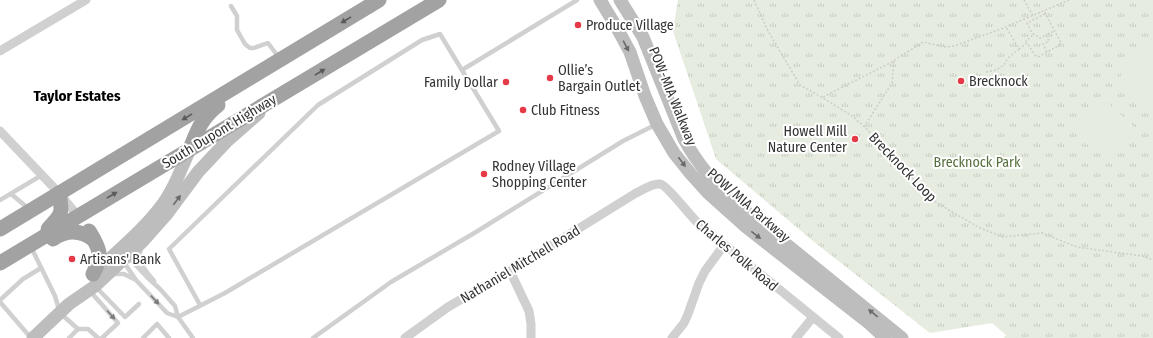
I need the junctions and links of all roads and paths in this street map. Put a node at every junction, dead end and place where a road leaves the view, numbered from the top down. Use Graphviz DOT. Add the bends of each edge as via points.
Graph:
graph roads {
  1 [pos="86,0"];
  2 [pos="379,0"];
  3 [pos="439,0"];
  4 [pos="577,0"];
  5 [pos="600,0"];
  6 [pos="620,0"];
  7 [pos="754,0"];
  8 [pos="1024,0"];
  9 [pos="1069,0"];
  10 [pos="231,6"];
  11 [pos="1044,11"];
  12 [pos="1045,14"];
  13 [pos="1033,16"];
  14 [pos="1006,27"];
  15 [pos="1054,31"];
  16 [pos="1034,34"];
  17 [pos="1046,35"];
  18 [pos="1027,43"];
  19 [pos="1019,49"];
  20 [pos="0,52"];
  21 [pos="1047,52"];
  22 [pos="280,60"];
  23 [pos="894,61"];
  24 [pos="462,70"];
  25 [pos="986,72"];
  26 [pos="244,82"];
  27 [pos="296,86"];
  28 [pos="823,98"];
  29 [pos="674,116"];
  30 [pos="657,124"];
  31 [pos="864,127"];
  32 [pos="1,135"];
  33 [pos="190,149"];
  34 [pos="42,175"];
  35 [pos="59,193"];
  36 [pos="636,193"];
  37 [pos="11,194"];
  38 [pos="0,200"];
  39 [pos="31,210"];
  40 [pos="78,216"];
  41 [pos="155,227"];
  42 [pos="0,228"];
  43 [pos="94,240"];
  44 [pos="36,245"];
  45 [pos="724,245"];
  46 [pos="123,255"];
  47 [pos="1153,260"];
  48 [pos="0,263"];
  49 [pos="41,268"];
  50 [pos="0,269"];
  51 [pos="510,271"];
  52 [pos="136,280"];
  53 [pos="96,281"];
  54 [pos="160,288"];
  55 [pos="0,301"];
  56 [pos="138,304"];
  57 [pos="200,306"];
  58 [pos="65,308"];
  59 [pos="178,317"];
  60 [pos="813,317"];
  61 [pos="78,329"];
  62 [pos="35,337"];
  63 [pos="69,338"];
  64 [pos="98,338"];
  65 [pos="102,338"];
  66 [pos="143,338"];
  67 [pos="169,338"];
  68 [pos="193,338"];
  69 [pos="313,338"];
  70 [pos="405,338"];
  71 [pos="531,338"];
  72 [pos="672,338"];
  73 [pos="796,338"];
  74 [pos="839,338"];
  75 [pos="885,338"];
  76 [pos="902,338"];
  1 -- 20 [label="street"];
  2 -- 22 [label="highway, South Dupont Highway, one-way"];
  27 -- 3 [label="highway, South Dupont Highway, one-way"];
  4 -- 24 [label="lane"];
  5 -- 30 [label="main road, POW/MIA Parkway, one-way" via="630,52"];
  6 -- 29 [label="main road, POW/MIA Parkway" via="643,37"];
  7 -- 28 [label="path, Brecknock Loop" via="800,85"];
  8 -- 13 [label="path"];
  9 -- 11 [label="path"];
  10 -- 22 [label="lane" via="237,16 237,30 245,44 254,48 268,43"];
  11 -- 12 [label="path"];
  11 -- 13 [label="path"];
  12 -- 15 [label="path"];
  12 -- 16 [label="path" via="1027,23"];
  13 -- 14 [label="path"];
  14 -- 19 [label="path"];
  14 -- 23 [label="path" via="954,46 945,47 923,42"];
  15 -- 17 [label="path"];
  15 -- 21 [label="path" via="1061,43"];
  16 -- 17 [label="path" via="1040,38"];
  16 -- 18 [label="path" via="1026,41"];
  17 -- 21 [label="path" via="1049,41 1043,44"];
  18 -- 19 [label="path"];
  18 -- 21 [label="path" via="1038,57"];
  19 -- 25 [label="path" via="1004,65"];
  22 -- 26 [label="highway, South Dupont Highway"];
  23 -- 28 [label="path"];
  23 -- 31 [label="path" via="892,83"];
  24 -- 57 [label="lane" via="499,131"];
  24 -- 57 [label="lane" via="440,34 422,40 318,105 169,249"];
  26 -- 33 [label="highway" via="199,125"];
  26 -- 35 [label="highway, South Dupont Highway, one-way"];
  27 -- 33 [label="highway, South Dupont Highway"];
  41 -- 27 [label="main road, one-way" via="198,172 227,141"];
  28 -- 31 [label="path, Brecknock Loop" via="852,116"];
  29 -- 30 [label="main road"];
  76 -- 29 [label="main road, POW/MIA Parkway, one-way" via="726,195 706,174 691,152"];
  30 -- 69 [label="lane" via="623,141 391,282"];
  30 -- 75 [label="main road, POW/MIA Parkway, one-way" via="674,153 708,193 746,227"];
  31 -- 47 [label="path, Brecknock Loop" via="937,203 978,227 1003,237 1042,233 1077,247 1142,256"];
  32 -- 34 [label="street"];
  40 -- 33 [label="highway, South Dupont Highway, one-way"];
  33 -- 46 [label="main road" via="160,209"];
  34 -- 35 [label="street"];
  34 -- 37 [label="lane"];
  35 -- 39 [label="highway, South Dupont Highway"];
  35 -- 40 [label="street"];
  35 -- 44 [label="highway" via="61,214"];
  36 -- 45 [label="street, Charles Polk Road" via="655,184 666,187 692,218"];
  36 -- 51 [label="street, Nathaniel Mitchell Road"];
  37 -- 38 [label="lane"];
  37 -- 39 [label="lane"];
  39 -- 42 [label="highway, South Dupont Highway"];
  40 -- 43 [label="highway"];
  40 -- 44 [label="highway, South Dupont Highway"];
  41 -- 46 [label="main road"];
  41 -- 54 [label="lane" via="140,250 139,259"];
  43 -- 44 [label="highway" via="80,232 69,232"];
  43 -- 53 [label="highway" via="100,253"];
  44 -- 48 [label="highway, South Dupont Highway"];
  44 -- 49 [label="lane"];
  44 -- 50 [label="highway"];
  45 -- 60 [label="street, Charles Polk Road"];
  45 -- 72 [label="street" via="705,272 684,323"];
  46 -- 52 [label="lane"];
  46 -- 53 [label="main road"];
  46 -- 54 [label="lane"];
  49 -- 55 [label="lane" via="23,279"];
  49 -- 58 [label="lane" via="55,296"];
  51 -- 70 [label="street, Nathaniel Mitchell Road" via="448,307"];
  51 -- 71 [label="street" via="530,311"];
  52 -- 53 [label="lane" via="117,273"];
  52 -- 59 [label="lane, one-way" via="168,313"];
  53 -- 56 [label="lane" via="125,317"];
  53 -- 58 [label="main road"];
  53 -- 65 [label="lane, one-way" via="118,322"];
  54 -- 59 [label="lane" via="176,306"];
  55 -- 62 [label="lane"];
  57 -- 59 [label="lane"];
  58 -- 61 [label="lane"];
  58 -- 62 [label="main road"];
  59 -- 68 [label="lane"];
  60 -- 73 [label="street"];
  60 -- 74 [label="street, Charles Polk Road"];
  61 -- 63 [label="lane"];
  61 -- 64 [label="lane" via="88,329"];
  66 -- 67 [label="lane" via="157,324"];
}
